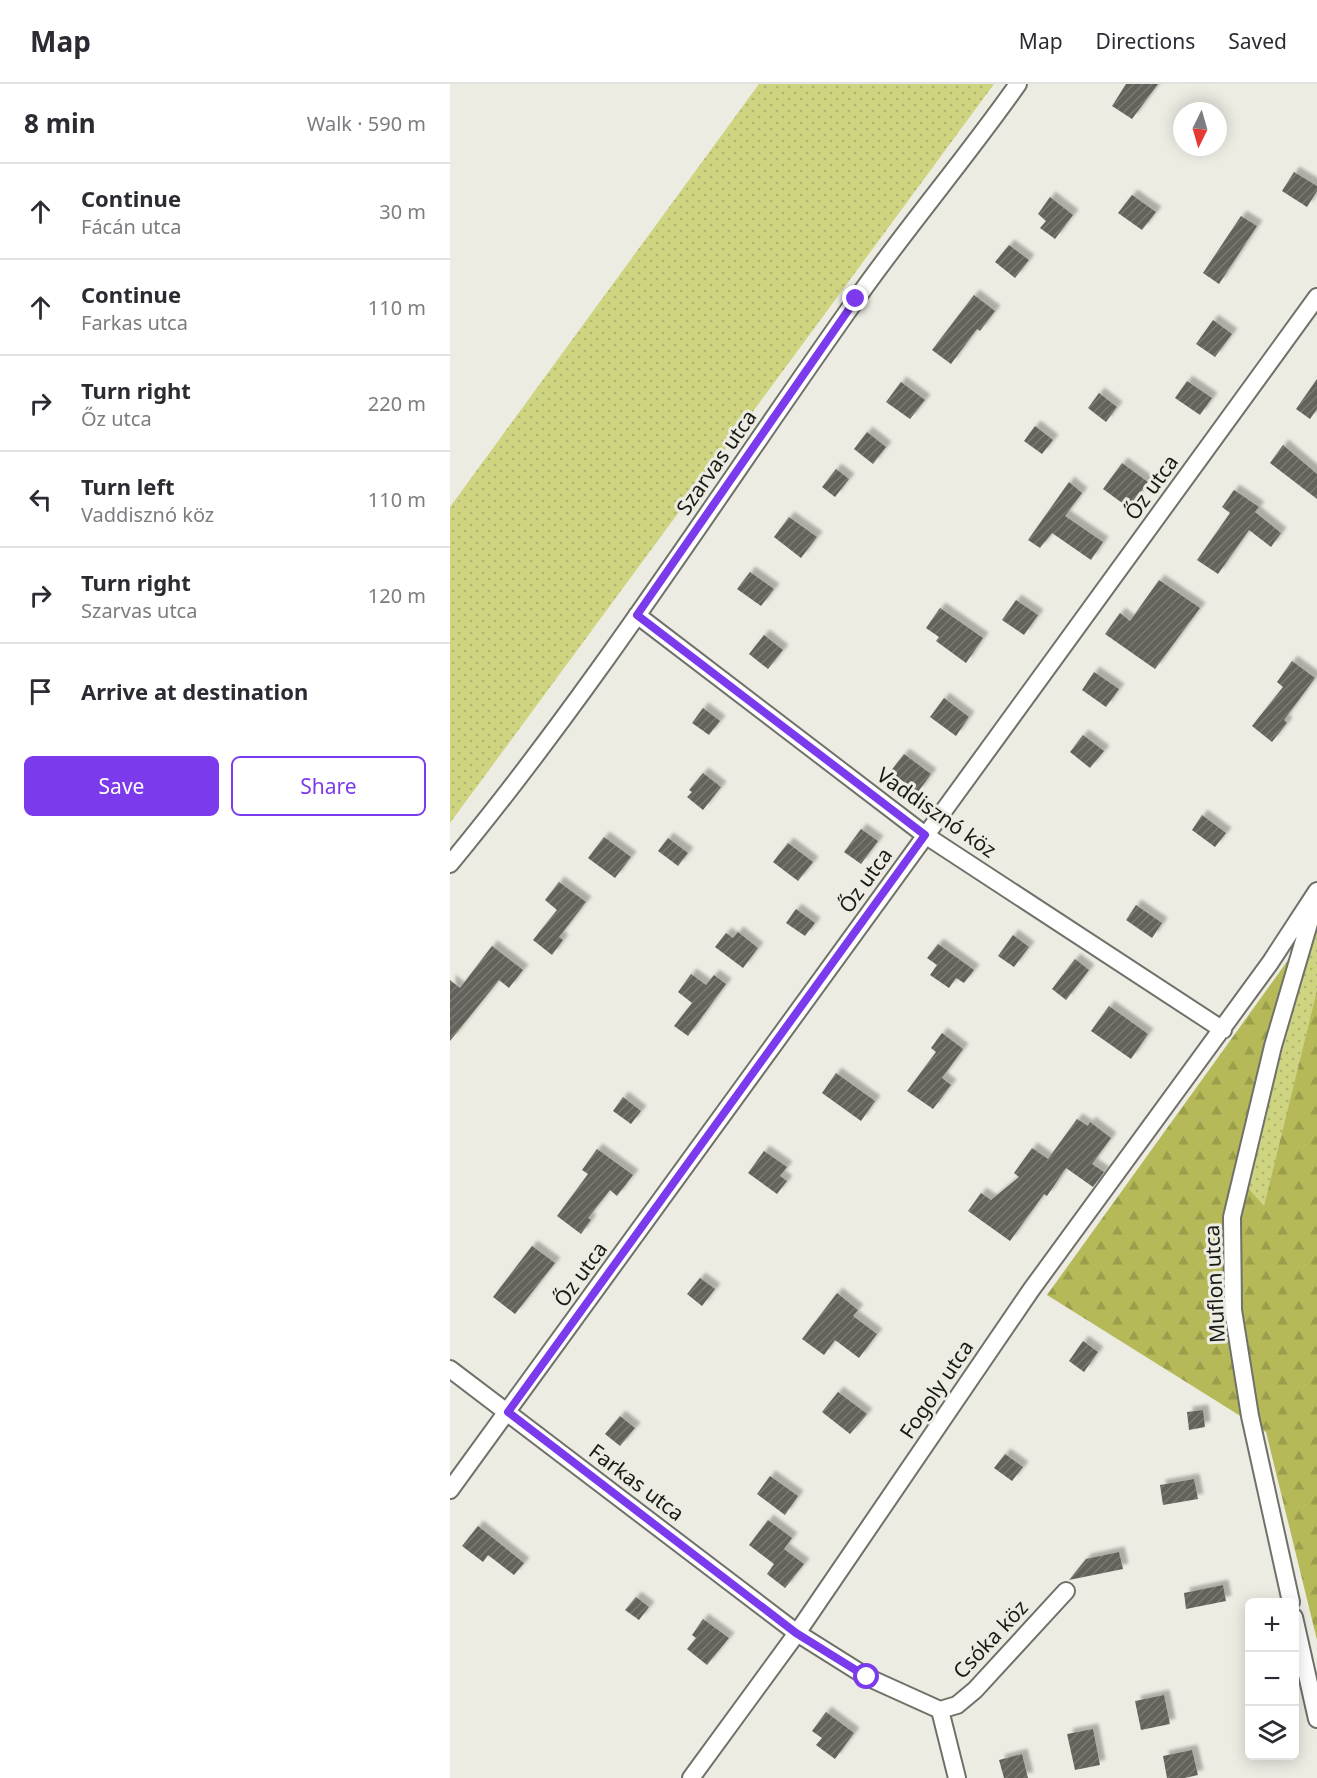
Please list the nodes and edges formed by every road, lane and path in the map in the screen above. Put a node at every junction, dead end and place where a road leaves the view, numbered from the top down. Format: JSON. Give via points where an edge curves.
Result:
{"nodes":[{"id":1,"x":1018,"y":84,"type":"edge"},
{"id":2,"x":1317,"y":297,"type":"edge"},
{"id":3,"x":637,"y":615,"type":"junction"},
{"id":4,"x":925,"y":835,"type":"junction"},
{"id":5,"x":450,"y":864,"type":"edge"},
{"id":6,"x":1317,"y":891,"type":"edge"},
{"id":7,"x":1317,"y":897,"type":"edge"},
{"id":8,"x":1223,"y":1030,"type":"junction"},
{"id":9,"x":450,"y":1369,"type":"edge"},
{"id":10,"x":508,"y":1412,"type":"junction"},
{"id":11,"x":450,"y":1490,"type":"edge"},
{"id":12,"x":1066,"y":1591,"type":"dead end"},
{"id":13,"x":1290,"y":1598,"type":"edge"},
{"id":14,"x":796,"y":1633,"type":"junction"},
{"id":15,"x":1299,"y":1639,"type":"edge"},
{"id":16,"x":940,"y":1710,"type":"junction"},
{"id":17,"x":1317,"y":1719,"type":"edge"},
{"id":18,"x":691,"y":1778,"type":"edge"},
{"id":19,"x":957,"y":1778,"type":"edge"}],
"edges":[{"from":1,"to":3,"type":"street","name":"Szarvas utca","via":[[856,299]]},
{"from":2,"to":4,"type":"street","name":"Őz utca"},
{"from":3,"to":4,"type":"street","name":"Vaddisznó köz"},
{"from":3,"to":5,"type":"street","name":"Szarvas utca","via":[[507,794]]},
{"from":4,"to":8,"type":"street","name":"Vaddisznó köz"},
{"from":4,"to":10,"type":"street","name":"Őz utca"},
{"from":6,"to":8,"type":"street"},
{"from":7,"to":13,"type":"street","name":"Muflon utca","via":[[1272,1046],[1232,1217],[1233,1311],[1250,1416]]},
{"from":8,"to":14,"type":"street","name":"Fogoly utca","via":[[1030,1290]]},
{"from":9,"to":10,"type":"street","name":"Farkas utca"},
{"from":10,"to":11,"type":"street","name":"Őz utca"},
{"from":10,"to":14,"type":"street","name":"Farkas utca"},
{"from":12,"to":16,"type":"street","name":"Csóka köz","via":[[975,1690],[957,1705]]},
{"from":14,"to":16,"type":"street","name":"Farkas utca","via":[[867,1677]]},
{"from":14,"to":18,"type":"street","name":"Fogoly utca"},
{"from":15,"to":17,"type":"street"},
{"from":16,"to":19,"type":"street"}]}
